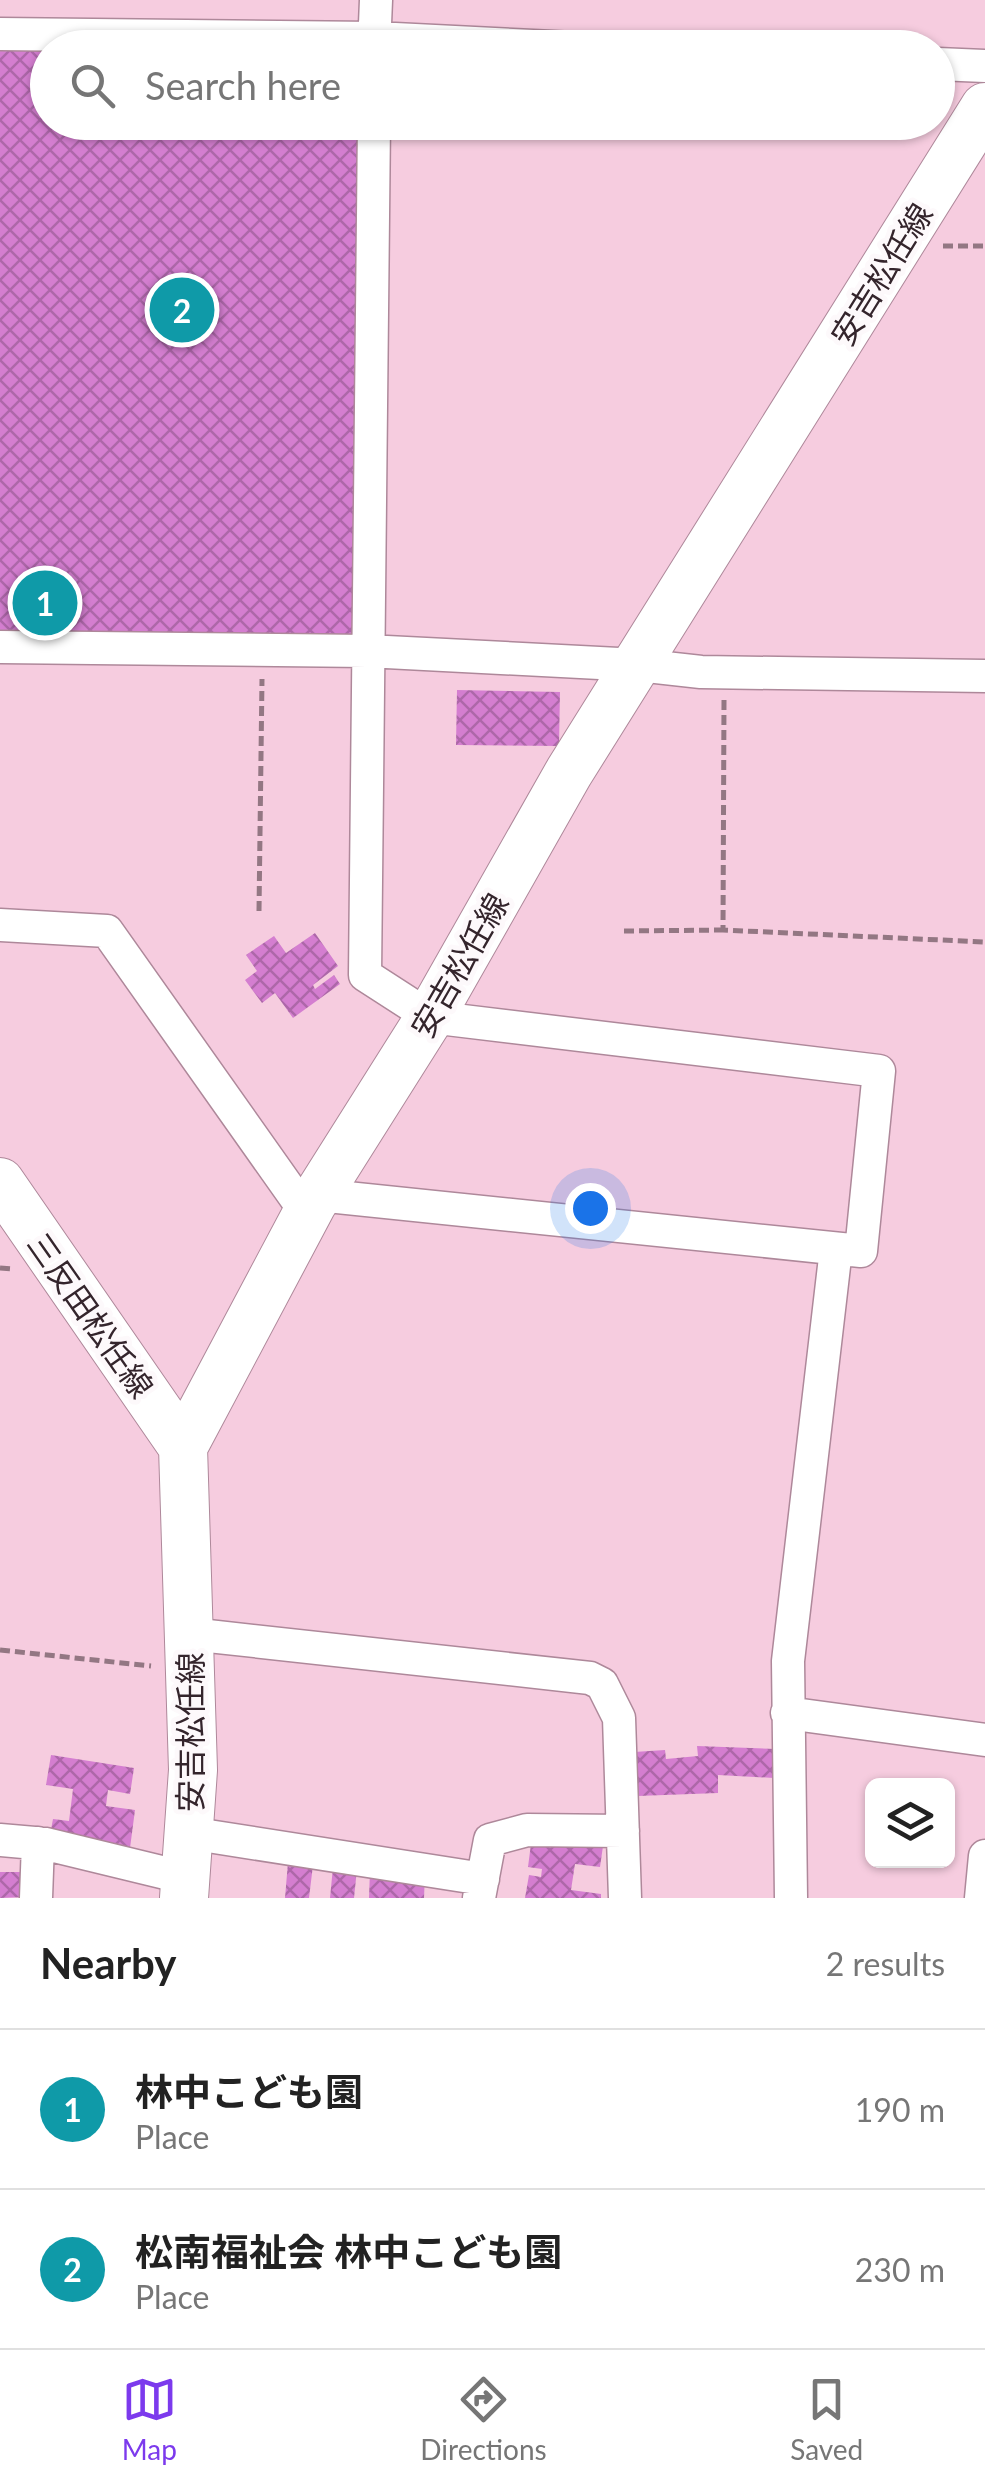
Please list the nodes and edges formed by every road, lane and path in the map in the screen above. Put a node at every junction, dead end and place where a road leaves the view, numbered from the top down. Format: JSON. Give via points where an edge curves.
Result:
{"nodes":[{"id":1,"x":376,"y":0,"type":"edge"},
{"id":2,"x":375,"y":30,"type":"edge"},
{"id":3,"x":0,"y":34,"type":"edge"},
{"id":4,"x":30,"y":35,"type":"edge"},
{"id":5,"x":955,"y":65,"type":"edge"},
{"id":6,"x":985,"y":66,"type":"edge"},
{"id":7,"x":985,"y":108,"type":"edge"},
{"id":8,"x":374,"y":140,"type":"edge"},
{"id":9,"x":0,"y":647,"type":"edge"},
{"id":10,"x":262,"y":650,"type":"junction"},
{"id":11,"x":367,"y":651,"type":"junction"},
{"id":12,"x":638,"y":665,"type":"junction"},
{"id":13,"x":724,"y":672,"type":"junction"},
{"id":14,"x":985,"y":676,"type":"edge"},
{"id":15,"x":259,"y":911,"type":"dead end"},
{"id":16,"x":0,"y":924,"type":"edge"},
{"id":17,"x":624,"y":930,"type":"dead end"},
{"id":18,"x":723,"y":930,"type":"junction"},
{"id":19,"x":985,"y":942,"type":"edge"},
{"id":20,"x":430,"y":1017,"type":"junction"},
{"id":21,"x":0,"y":1182,"type":"edge"},
{"id":22,"x":313,"y":1204,"type":"junction"},
{"id":23,"x":836,"y":1249,"type":"junction"},
{"id":24,"x":183,"y":1448,"type":"junction"},
{"id":25,"x":0,"y":1650,"type":"edge"},
{"id":26,"x":190,"y":1652,"type":"junction"},
{"id":27,"x":787,"y":1713,"type":"junction"},
{"id":28,"x":985,"y":1740,"type":"edge"},
{"id":29,"x":622,"y":1832,"type":"junction"},
{"id":30,"x":0,"y":1840,"type":"edge"},
{"id":31,"x":38,"y":1844,"type":"junction"},
{"id":32,"x":985,"y":1856,"type":"edge"},
{"id":33,"x":186,"y":1870,"type":"edge"},
{"id":34,"x":481,"y":1889,"type":"edge"},
{"id":35,"x":36,"y":1898,"type":"edge"},
{"id":36,"x":625,"y":1898,"type":"edge"},
{"id":37,"x":791,"y":1898,"type":"edge"},
{"id":38,"x":981,"y":1898,"type":"edge"}],
"edges":[{"from":1,"to":2,"type":"street"},
{"from":3,"to":4,"type":"street"},
{"from":5,"to":6,"type":"street"},
{"from":7,"to":12,"type":"main road","name":"安吉松任線"},
{"from":8,"to":11,"type":"street"},
{"from":9,"to":10,"type":"street"},
{"from":10,"to":11,"type":"street"},
{"from":10,"to":15,"type":"path"},
{"from":11,"to":12,"type":"street"},
{"from":11,"to":20,"type":"street","via":[[365,975]]},
{"from":12,"to":13,"type":"street"},
{"from":12,"to":20,"type":"main road","name":"安吉松任線"},
{"from":13,"to":14,"type":"street"},
{"from":13,"to":18,"type":"path"},
{"from":16,"to":22,"type":"street","via":[[107,931]]},
{"from":17,"to":18,"type":"path"},
{"from":18,"to":19,"type":"path"},
{"from":20,"to":22,"type":"main road","name":"安吉松任線"},
{"from":20,"to":23,"type":"street","via":[[879,1071],[860,1251]]},
{"from":21,"to":24,"type":"main road","name":"三反田松任線"},
{"from":22,"to":23,"type":"street"},
{"from":22,"to":24,"type":"main road","name":"安吉松任線"},
{"from":23,"to":27,"type":"street"},
{"from":24,"to":26,"type":"main road","name":"安吉松任線"},
{"from":25,"to":26,"type":"path"},
{"from":26,"to":29,"type":"street","via":[[590,1678],[602,1684],[618,1718]]},
{"from":26,"to":33,"type":"main road","name":"安吉松任線","via":[[194,1770]]},
{"from":27,"to":28,"type":"street"},
{"from":27,"to":37,"type":"street"},
{"from":29,"to":34,"type":"street","via":[[527,1830],[490,1840]]},
{"from":29,"to":36,"type":"street"},
{"from":30,"to":31,"type":"street"},
{"from":31,"to":33,"type":"street"},
{"from":31,"to":35,"type":"street"},
{"from":32,"to":38,"type":"street"},
{"from":33,"to":34,"type":"street"}]}
